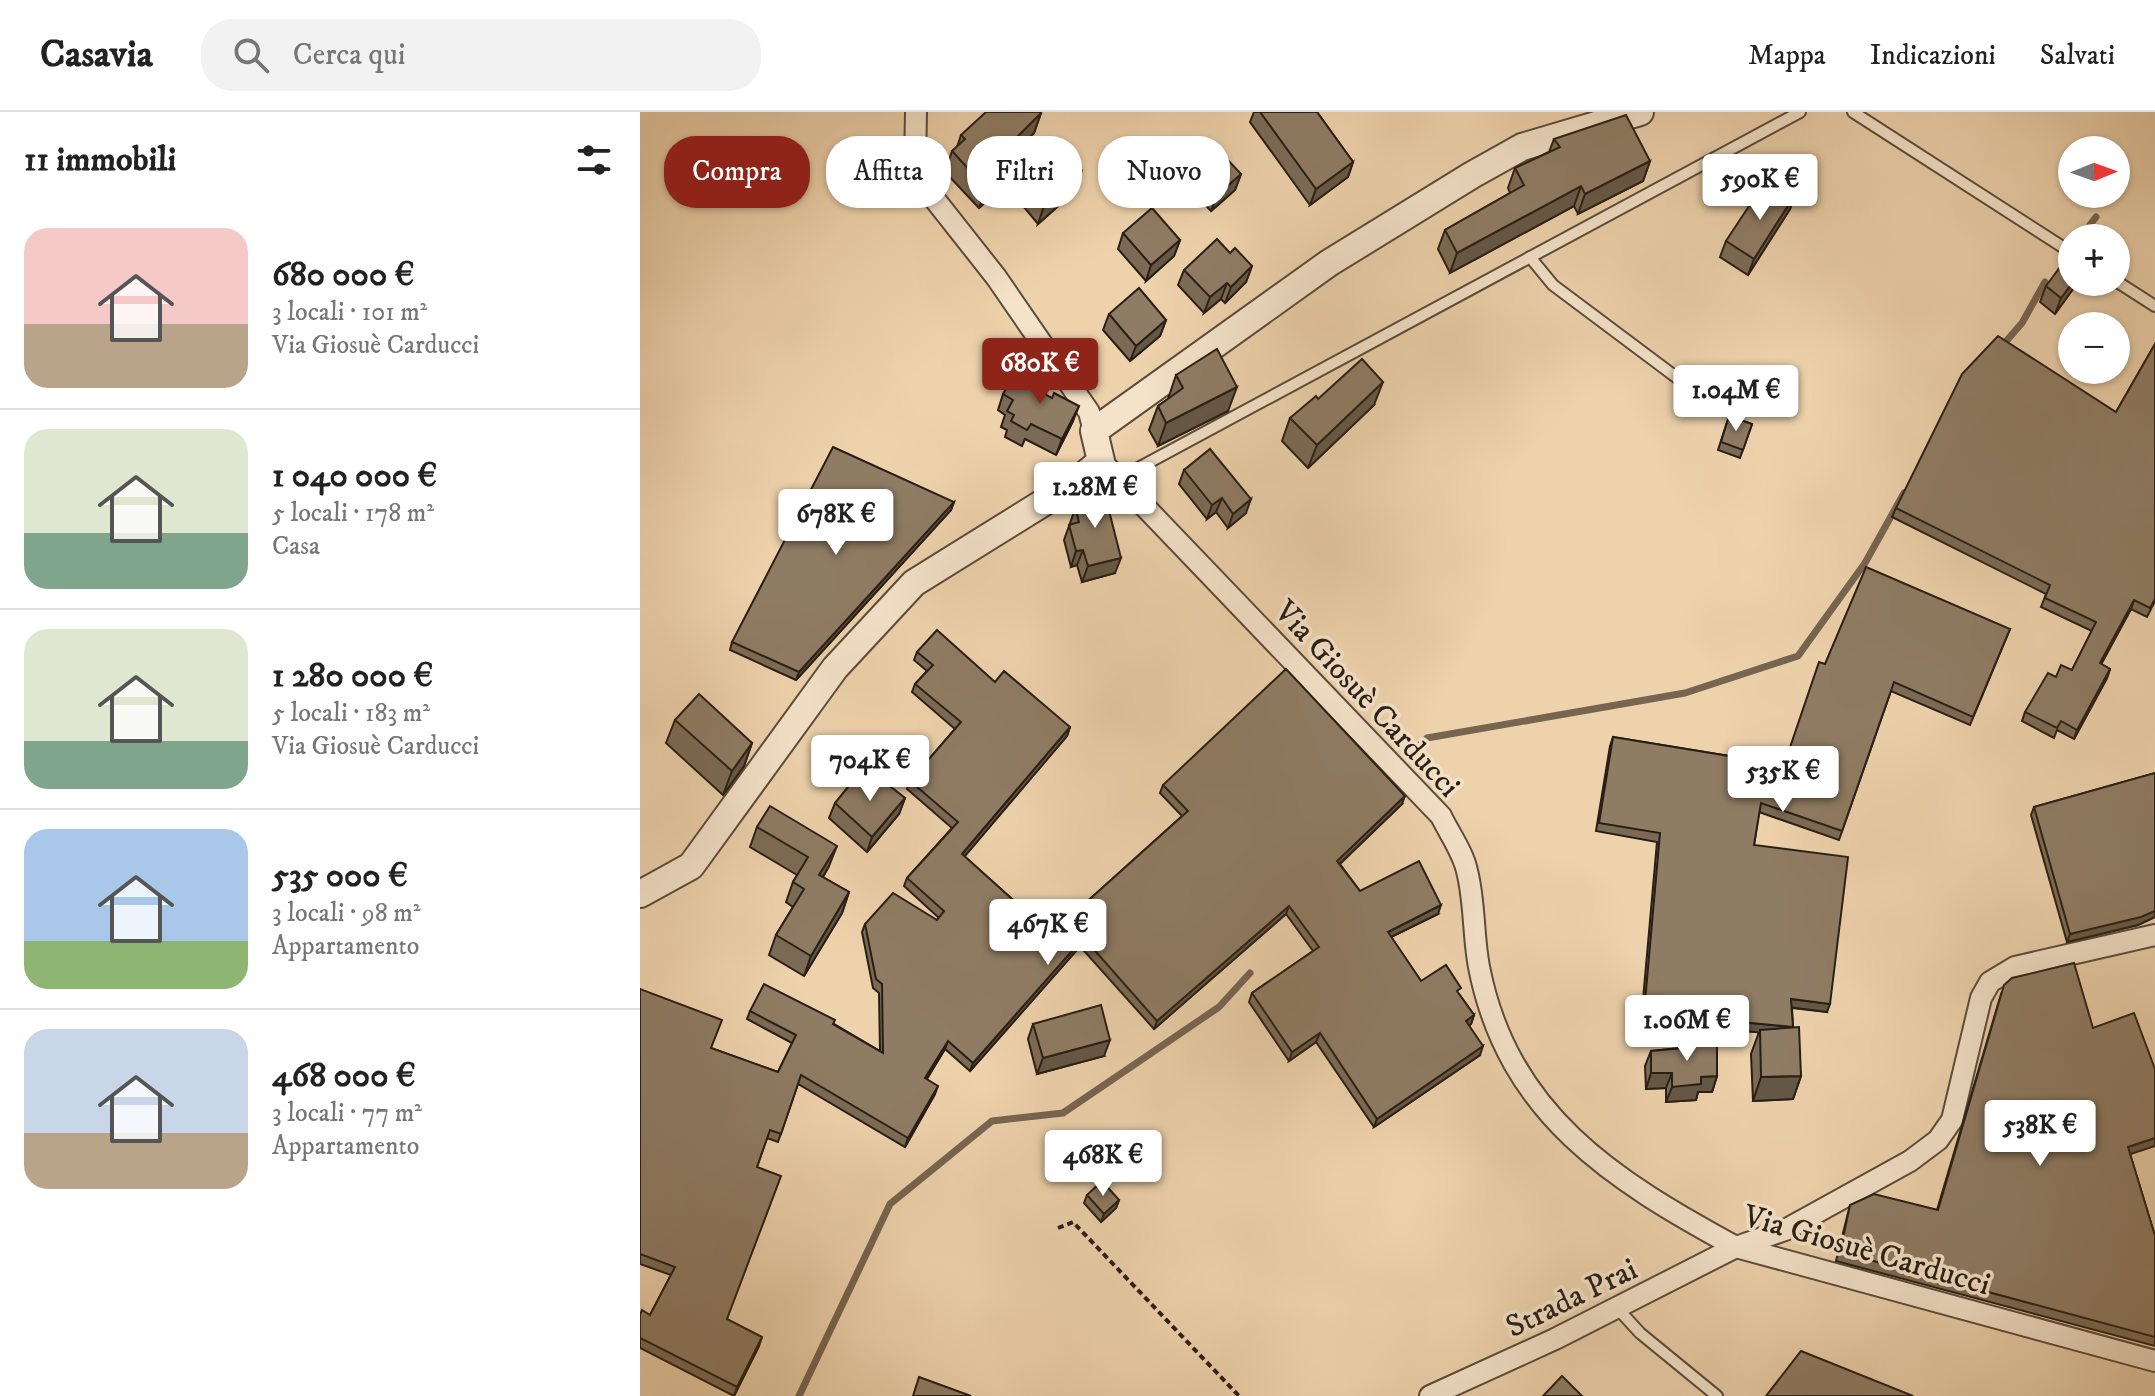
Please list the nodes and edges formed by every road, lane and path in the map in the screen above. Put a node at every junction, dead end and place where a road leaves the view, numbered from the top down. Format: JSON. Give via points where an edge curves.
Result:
{"nodes":[{"id":1,"x":916,"y":112,"type":"edge"},
{"id":2,"x":1640,"y":112,"type":"edge"},
{"id":3,"x":1800,"y":112,"type":"edge"},
{"id":4,"x":1853,"y":112,"type":"edge"},
{"id":5,"x":2058,"y":244,"type":"edge"},
{"id":6,"x":1530,"y":257,"type":"junction"},
{"id":7,"x":2130,"y":290,"type":"edge"},
{"id":8,"x":2155,"y":306,"type":"edge"},
{"id":9,"x":1716,"y":407,"type":"dead end"},
{"id":10,"x":1094,"y":431,"type":"junction"},
{"id":11,"x":1110,"y":470,"type":"junction"},
{"id":12,"x":640,"y":894,"type":"edge"},
{"id":13,"x":2155,"y":935,"type":"edge"},
{"id":14,"x":1058,"y":1228,"type":"dead end"},
{"id":15,"x":1736,"y":1247,"type":"junction"},
{"id":16,"x":1618,"y":1309,"type":"junction"},
{"id":17,"x":2155,"y":1361,"type":"edge"},
{"id":18,"x":1239,"y":1396,"type":"edge"},
{"id":19,"x":1430,"y":1396,"type":"edge"},
{"id":20,"x":1717,"y":1396,"type":"edge"}],
"edges":[{"from":1,"to":10,"type":"street","via":[[915,164],[925,187],[996,277],[1089,412]]},
{"from":2,"to":10,"type":"street","via":[[1522,147],[1472,175],[1329,263]]},
{"from":3,"to":6,"type":"lane"},
{"from":4,"to":5,"type":"lane"},
{"from":6,"to":9,"type":"lane","via":[[1553,285]]},
{"from":6,"to":11,"type":"lane"},
{"from":7,"to":8,"type":"lane"},
{"from":10,"to":11,"type":"street"},
{"from":11,"to":12,"type":"street","via":[[1075,483],[914,583],[835,668],[691,866]]},
{"from":11,"to":15,"type":"street","name":"Via Giosuè Carducci","via":[[1441,816],[1467,869],[1479,968],[1503,1047],[1550,1118],[1595,1160]]},
{"from":13,"to":15,"type":"street","name":"Strada Prai","via":[[2015,967],[1990,982],[1981,998],[1952,1120],[1938,1140],[1785,1230]]},
{"from":14,"to":18,"type":"path","via":[[1073,1222]]},
{"from":15,"to":16,"type":"street","name":"Strada Prai"},
{"from":15,"to":17,"type":"street","name":"Via Giosuè Carducci"},
{"from":16,"to":19,"type":"street","name":"Strada Prai"},
{"from":16,"to":20,"type":"lane"}]}
